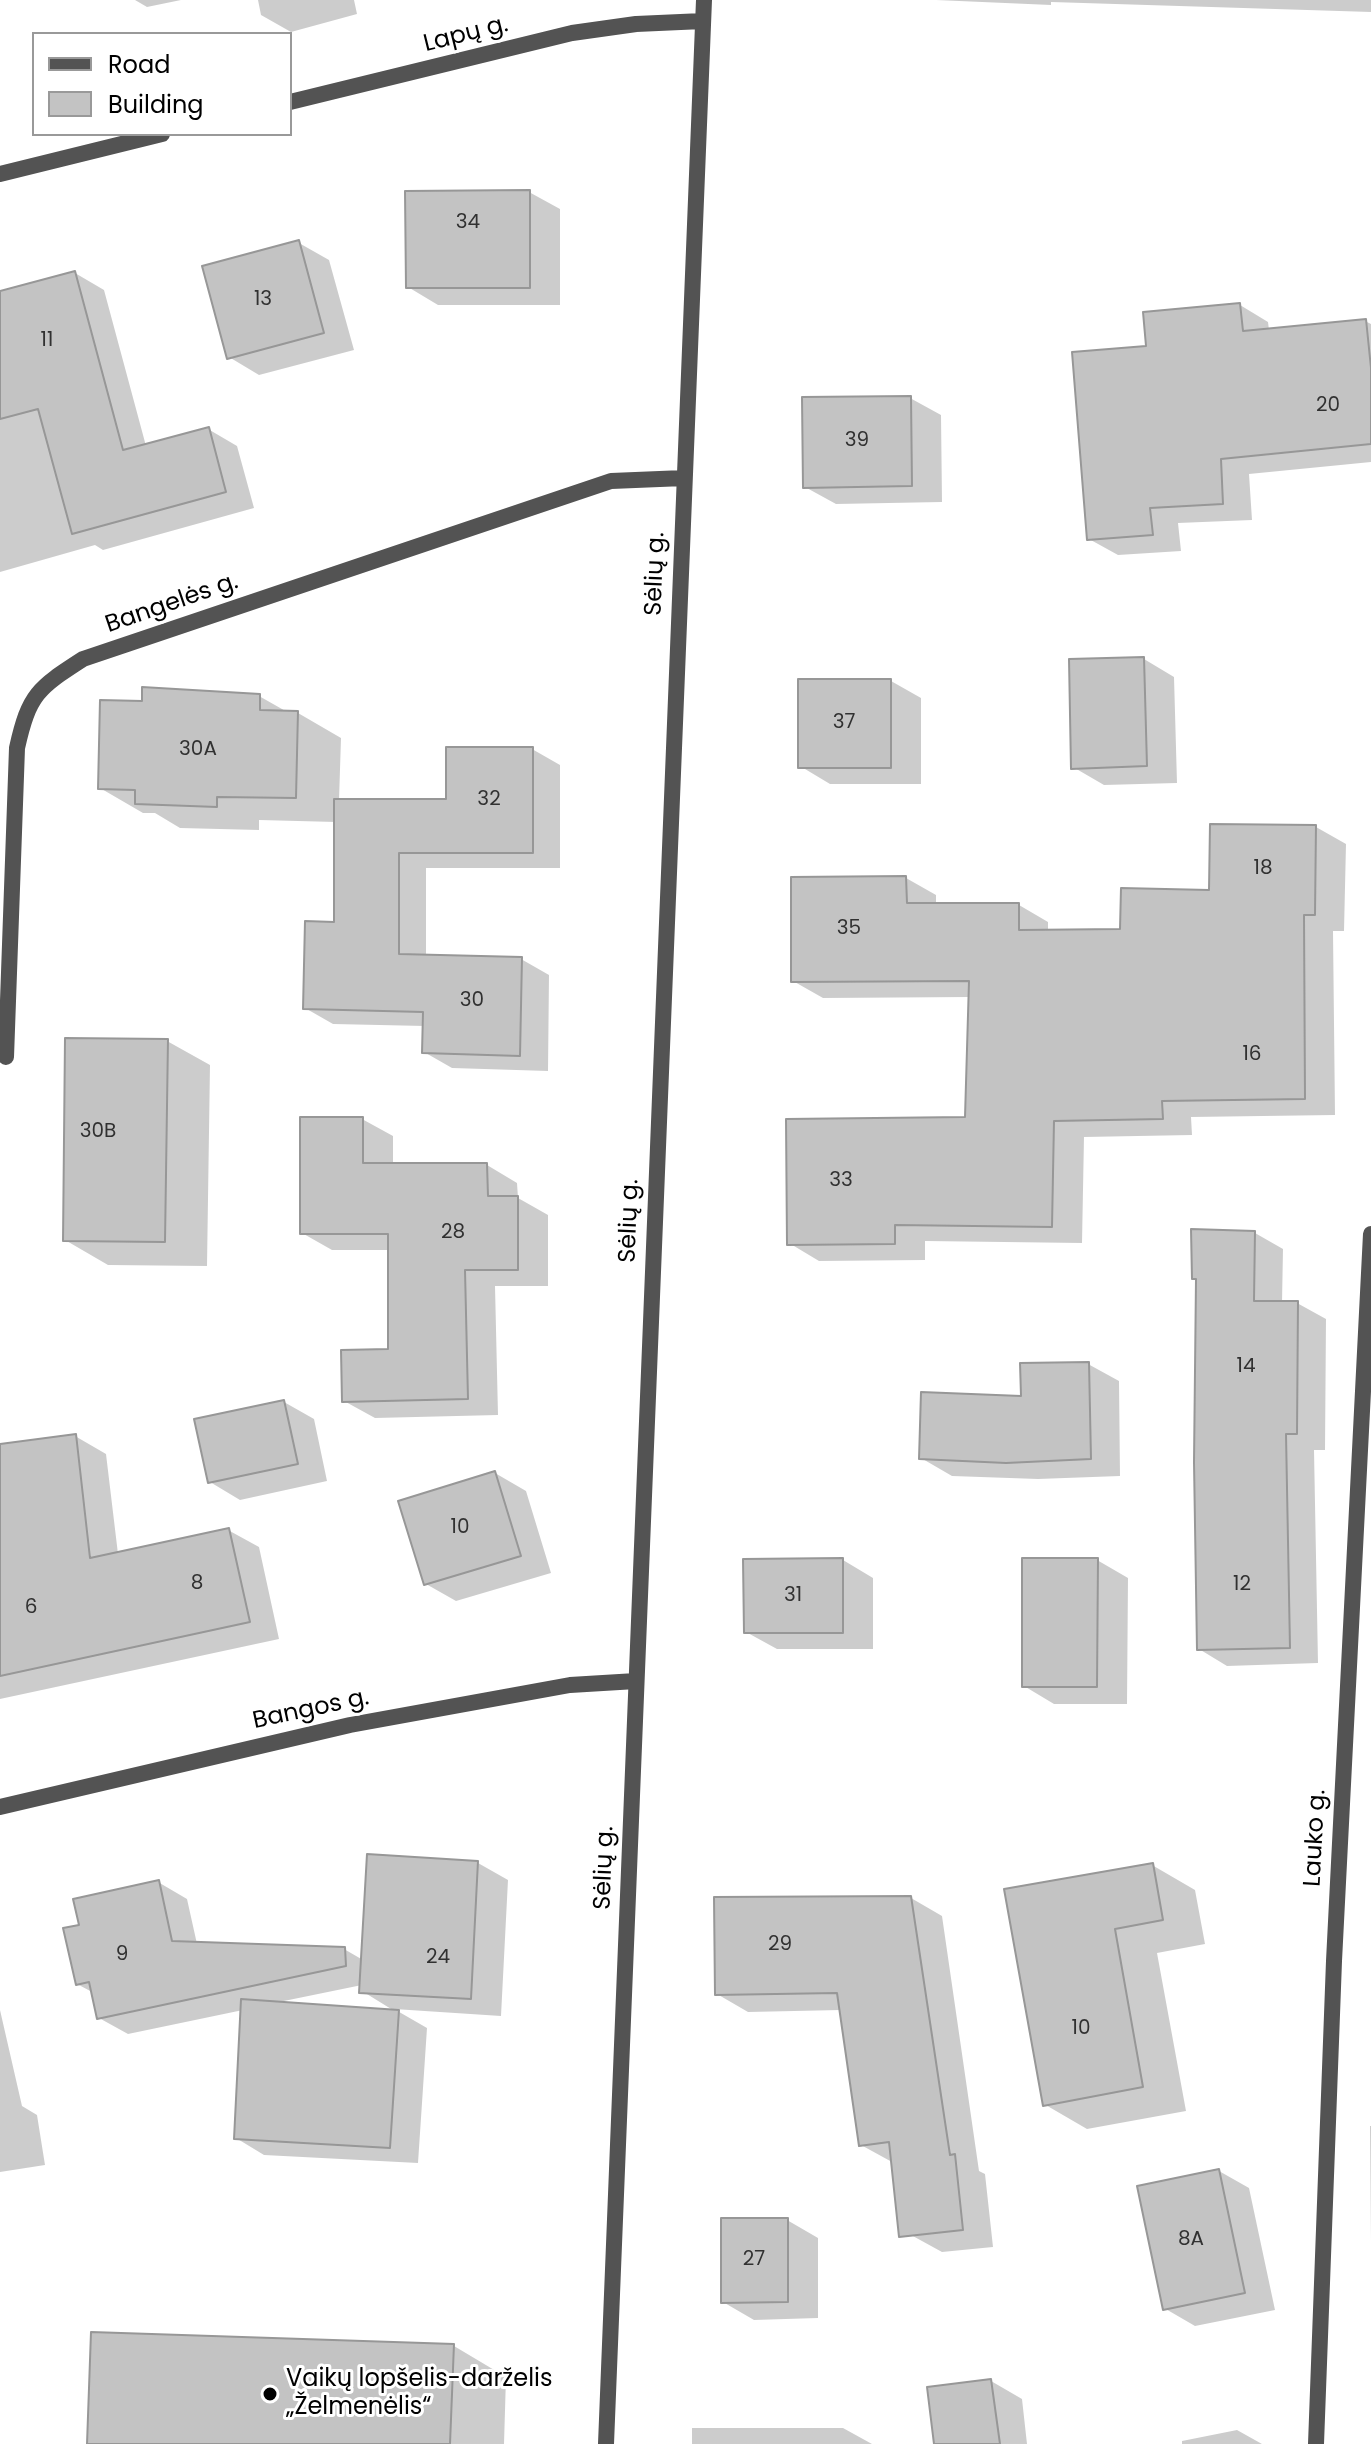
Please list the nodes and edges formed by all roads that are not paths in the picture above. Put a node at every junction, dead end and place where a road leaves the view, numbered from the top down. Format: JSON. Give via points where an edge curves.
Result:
{"nodes":[{"id":1,"x":704,"y":0,"type":"edge"},
{"id":2,"x":703,"y":21,"type":"junction"},
{"id":3,"x":292,"y":102,"type":"edge"},
{"id":4,"x":154,"y":136,"type":"edge"},
{"id":5,"x":0,"y":174,"type":"edge"},
{"id":6,"x":684,"y":478,"type":"junction"},
{"id":7,"x":6,"y":1057,"type":"dead end"},
{"id":8,"x":1371,"y":1234,"type":"edge"},
{"id":9,"x":636,"y":1681,"type":"junction"},
{"id":10,"x":0,"y":1807,"type":"edge"},
{"id":11,"x":606,"y":2444,"type":"edge"},
{"id":12,"x":1316,"y":2444,"type":"edge"}],
"edges":[{"from":1,"to":2,"type":"street","name":"Sėlių g."},
{"from":2,"to":3,"type":"street","name":"Lapų g.","via":[[572,33]]},
{"from":2,"to":6,"type":"street","name":"Sėlių g."},
{"from":4,"to":5,"type":"street"},
{"from":6,"to":7,"type":"street","name":"Bangelės g.","via":[[611,481],[83,659],[43,685],[24,715],[17,748]]},
{"from":6,"to":9,"type":"street","name":"Sėlių g."},
{"from":8,"to":12,"type":"street","name":"Lauko g."},
{"from":9,"to":10,"type":"street","name":"Bangos g.","via":[[570,1685],[350,1725]]},
{"from":9,"to":11,"type":"street","name":"Sėlių g."}]}
